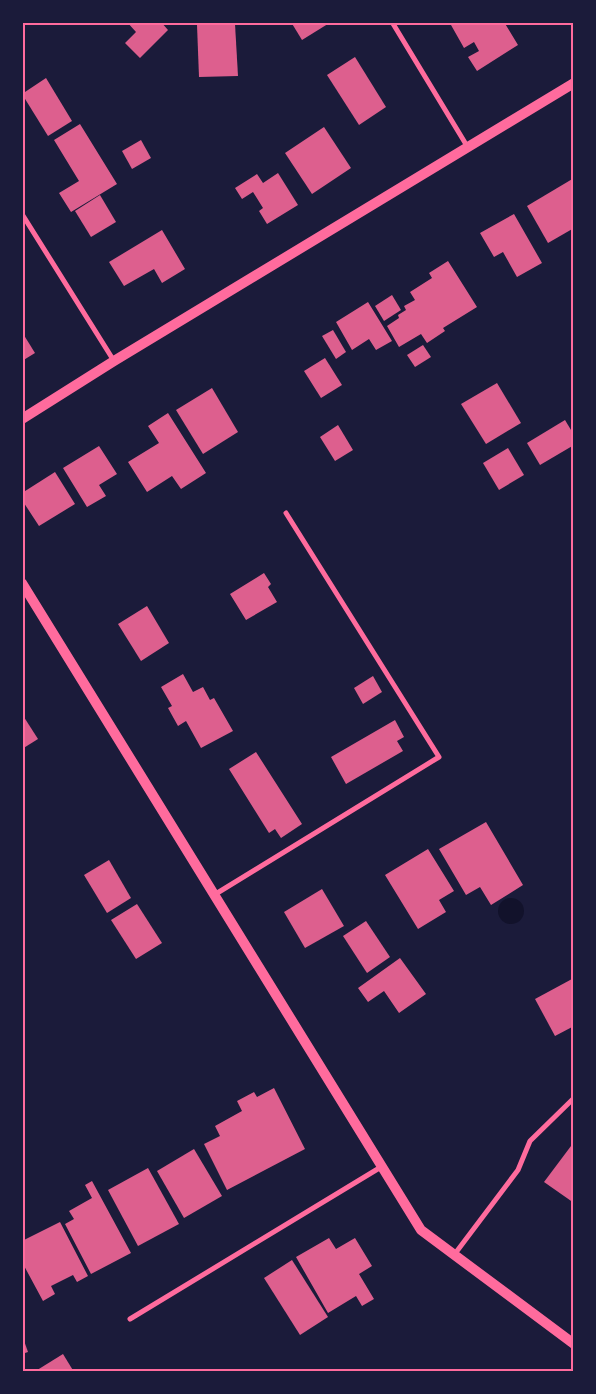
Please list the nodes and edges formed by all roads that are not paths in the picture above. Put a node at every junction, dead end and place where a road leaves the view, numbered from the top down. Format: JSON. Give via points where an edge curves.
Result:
{"nodes":[{"id":1,"x":392,"y":22,"type":"edge"},
{"id":2,"x":574,"y":83,"type":"edge"},
{"id":3,"x":467,"y":146,"type":"junction"},
{"id":4,"x":22,"y":214,"type":"edge"},
{"id":5,"x":114,"y":361,"type":"junction"},
{"id":6,"x":22,"y":419,"type":"edge"},
{"id":7,"x":286,"y":513,"type":"dead end"},
{"id":8,"x":22,"y":583,"type":"edge"},
{"id":9,"x":214,"y":894,"type":"junction"},
{"id":10,"x":574,"y":1098,"type":"edge"},
{"id":11,"x":382,"y":1167,"type":"junction"},
{"id":12,"x":454,"y":1254,"type":"junction"},
{"id":13,"x":130,"y":1319,"type":"dead end"},
{"id":14,"x":574,"y":1344,"type":"edge"}],
"edges":[{"from":1,"to":3,"type":"street"},
{"from":2,"to":3,"type":"main road"},
{"from":3,"to":5,"type":"main road"},
{"from":4,"to":5,"type":"street"},
{"from":5,"to":6,"type":"main road"},
{"from":7,"to":9,"type":"street","via":[[439,757]]},
{"from":8,"to":9,"type":"main road"},
{"from":9,"to":11,"type":"main road"},
{"from":10,"to":12,"type":"street","via":[[530,1142],[518,1170]]},
{"from":11,"to":12,"type":"main road","via":[[422,1230]]},
{"from":11,"to":13,"type":"street"},
{"from":12,"to":14,"type":"main road"}]}
